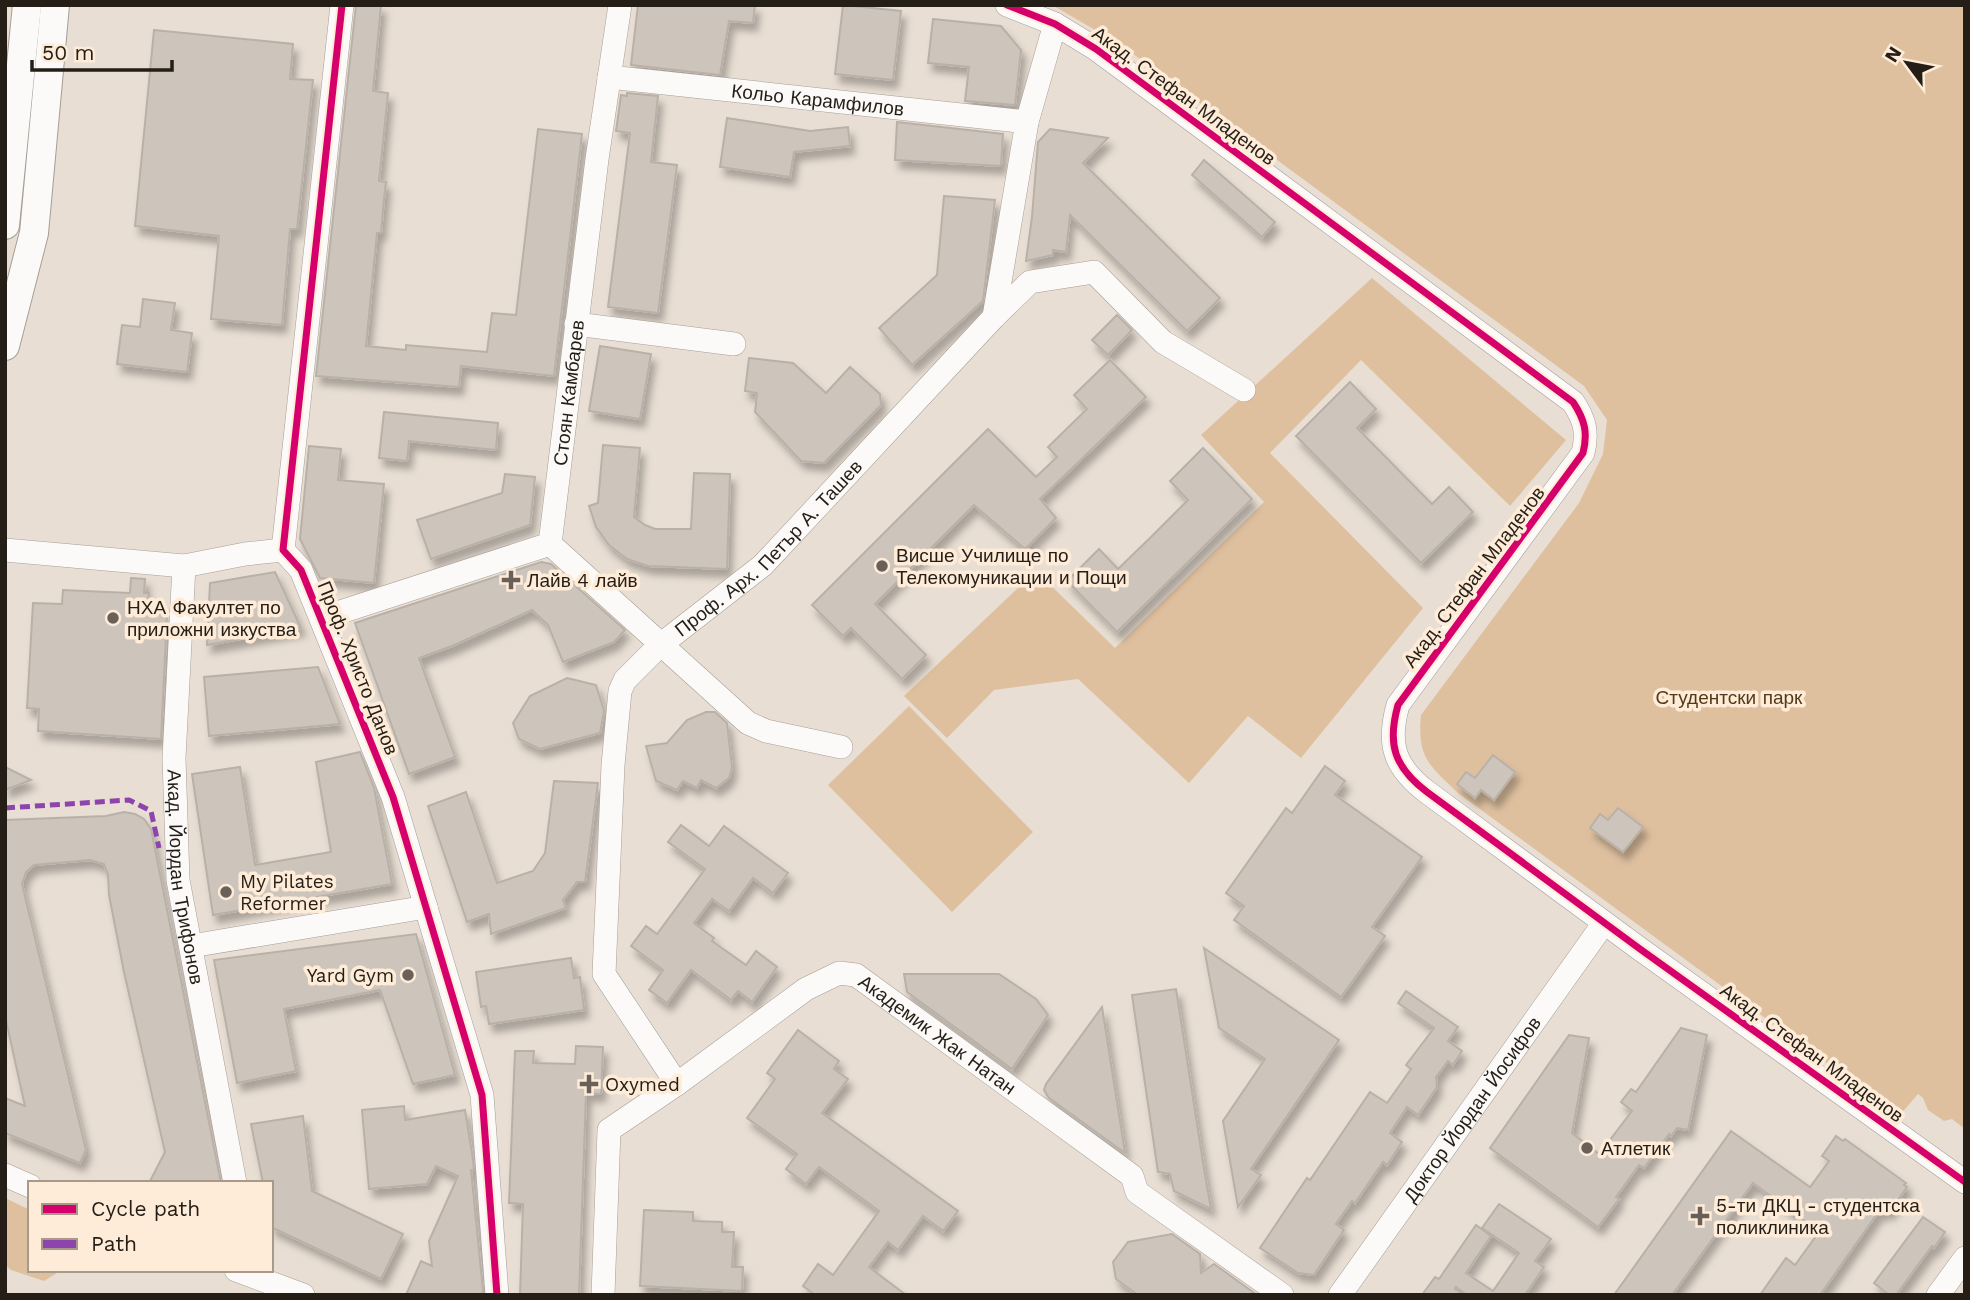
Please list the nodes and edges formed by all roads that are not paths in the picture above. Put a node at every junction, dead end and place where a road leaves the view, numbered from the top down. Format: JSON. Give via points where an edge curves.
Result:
{"nodes":[{"id":1,"x":27,"y":5,"type":"edge"},
{"id":2,"x":55,"y":5,"type":"edge"},
{"id":3,"x":342,"y":5,"type":"edge"},
{"id":4,"x":620,"y":5,"type":"edge"},
{"id":5,"x":1007,"y":5,"type":"edge"},
{"id":6,"x":1055,"y":24,"type":"junction"},
{"id":7,"x":609,"y":78,"type":"junction"},
{"id":8,"x":1027,"y":122,"type":"junction"},
{"id":9,"x":5,"y":225,"type":"edge"},
{"id":10,"x":994,"y":317,"type":"junction"},
{"id":11,"x":576,"y":324,"type":"junction"},
{"id":12,"x":734,"y":344,"type":"dead end"},
{"id":13,"x":5,"y":346,"type":"edge"},
{"id":14,"x":1244,"y":390,"type":"dead end"},
{"id":15,"x":550,"y":544,"type":"junction"},
{"id":16,"x":5,"y":550,"type":"edge"},
{"id":17,"x":283,"y":550,"type":"junction"},
{"id":18,"x":184,"y":566,"type":"junction"},
{"id":19,"x":322,"y":618,"type":"junction"},
{"id":20,"x":659,"y":646,"type":"junction"},
{"id":21,"x":841,"y":747,"type":"dead end"},
{"id":22,"x":426,"y":907,"type":"junction"},
{"id":23,"x":1604,"y":923,"type":"junction"},
{"id":24,"x":191,"y":946,"type":"junction"},
{"id":25,"x":677,"y":1084,"type":"junction"},
{"id":26,"x":5,"y":1175,"type":"edge"},
{"id":27,"x":235,"y":1181,"type":"edge"},
{"id":28,"x":1965,"y":1182,"type":"edge"},
{"id":29,"x":28,"y":1185,"type":"edge"},
{"id":30,"x":1965,"y":1258,"type":"edge"},
{"id":31,"x":235,"y":1272,"type":"edge"},
{"id":32,"x":239,"y":1272,"type":"edge"},
{"id":33,"x":253,"y":1295,"type":"edge"},
{"id":34,"x":303,"y":1295,"type":"edge"},
{"id":35,"x":497,"y":1295,"type":"edge"},
{"id":36,"x":603,"y":1295,"type":"edge"},
{"id":37,"x":1282,"y":1295,"type":"edge"},
{"id":38,"x":1340,"y":1295,"type":"edge"},
{"id":39,"x":1938,"y":1295,"type":"edge"}],
"edges":[{"from":1,"to":9,"type":"main road"},
{"from":2,"to":13,"type":"main road","via":[[34,233]]},
{"from":3,"to":17,"type":"street"},
{"from":4,"to":7,"type":"street","name":"Стоян Камбарев"},
{"from":5,"to":6,"type":"street","name":"Акад. Стефан Младенов"},
{"from":6,"to":8,"type":"street"},
{"from":6,"to":23,"type":"street","name":"Акад. Стефан Младенов","via":[[1096,49],[1560,392],[1582,415],[1587,438],[1576,466],[1398,705],[1393,744],[1399,764],[1411,780]]},
{"from":7,"to":8,"type":"street","name":"Кольо Карамфилов"},
{"from":7,"to":11,"type":"street","name":"Стоян Камбарев"},
{"from":8,"to":10,"type":"street"},
{"from":10,"to":14,"type":"street","name":"Проф. Арх. Петър А. Ташев","via":[[1030,282],[1094,272],[1163,342]]},
{"from":10,"to":20,"type":"street","name":"Проф. Арх. Петър А. Ташев","via":[[763,565]]},
{"from":11,"to":12,"type":"street"},
{"from":11,"to":15,"type":"street","name":"Стоян Камбарев"},
{"from":15,"to":19,"type":"street"},
{"from":15,"to":20,"type":"street"},
{"from":16,"to":18,"type":"street"},
{"from":17,"to":18,"type":"street"},
{"from":17,"to":19,"type":"street","name":"Проф. Христо Данов","via":[[301,570]]},
{"from":18,"to":24,"type":"street","name":"Акад. Йордан Трифонов","via":[[174,758],[178,880]]},
{"from":19,"to":22,"type":"street","name":"Проф. Христо Данов","via":[[393,797]]},
{"from":20,"to":21,"type":"street","via":[[748,723]]},
{"from":20,"to":25,"type":"street","name":"Проф. Арх. Петър А. Ташев","via":[[620,691],[604,975]]},
{"from":22,"to":24,"type":"street"},
{"from":22,"to":35,"type":"street","name":"Проф. Христо Данов","via":[[482,1095]]},
{"from":23,"to":28,"type":"street","name":"Акад. Стефан Младенов"},
{"from":23,"to":38,"type":"street","name":"Доктор Йордан Йосифов"},
{"from":24,"to":27,"type":"street","name":"Акад. Йордан Трифонов"},
{"from":25,"to":36,"type":"street","name":"Академик Жак Натан","via":[[609,1130]]},
{"from":25,"to":37,"type":"street","name":"Академик Жак Натан","via":[[806,989],[839,973],[856,975],[1132,1176],[1137,1192]]},
{"from":26,"to":29,"type":"street"},
{"from":30,"to":39,"type":"street"},
{"from":31,"to":33,"type":"street"},
{"from":32,"to":34,"type":"street"}]}
